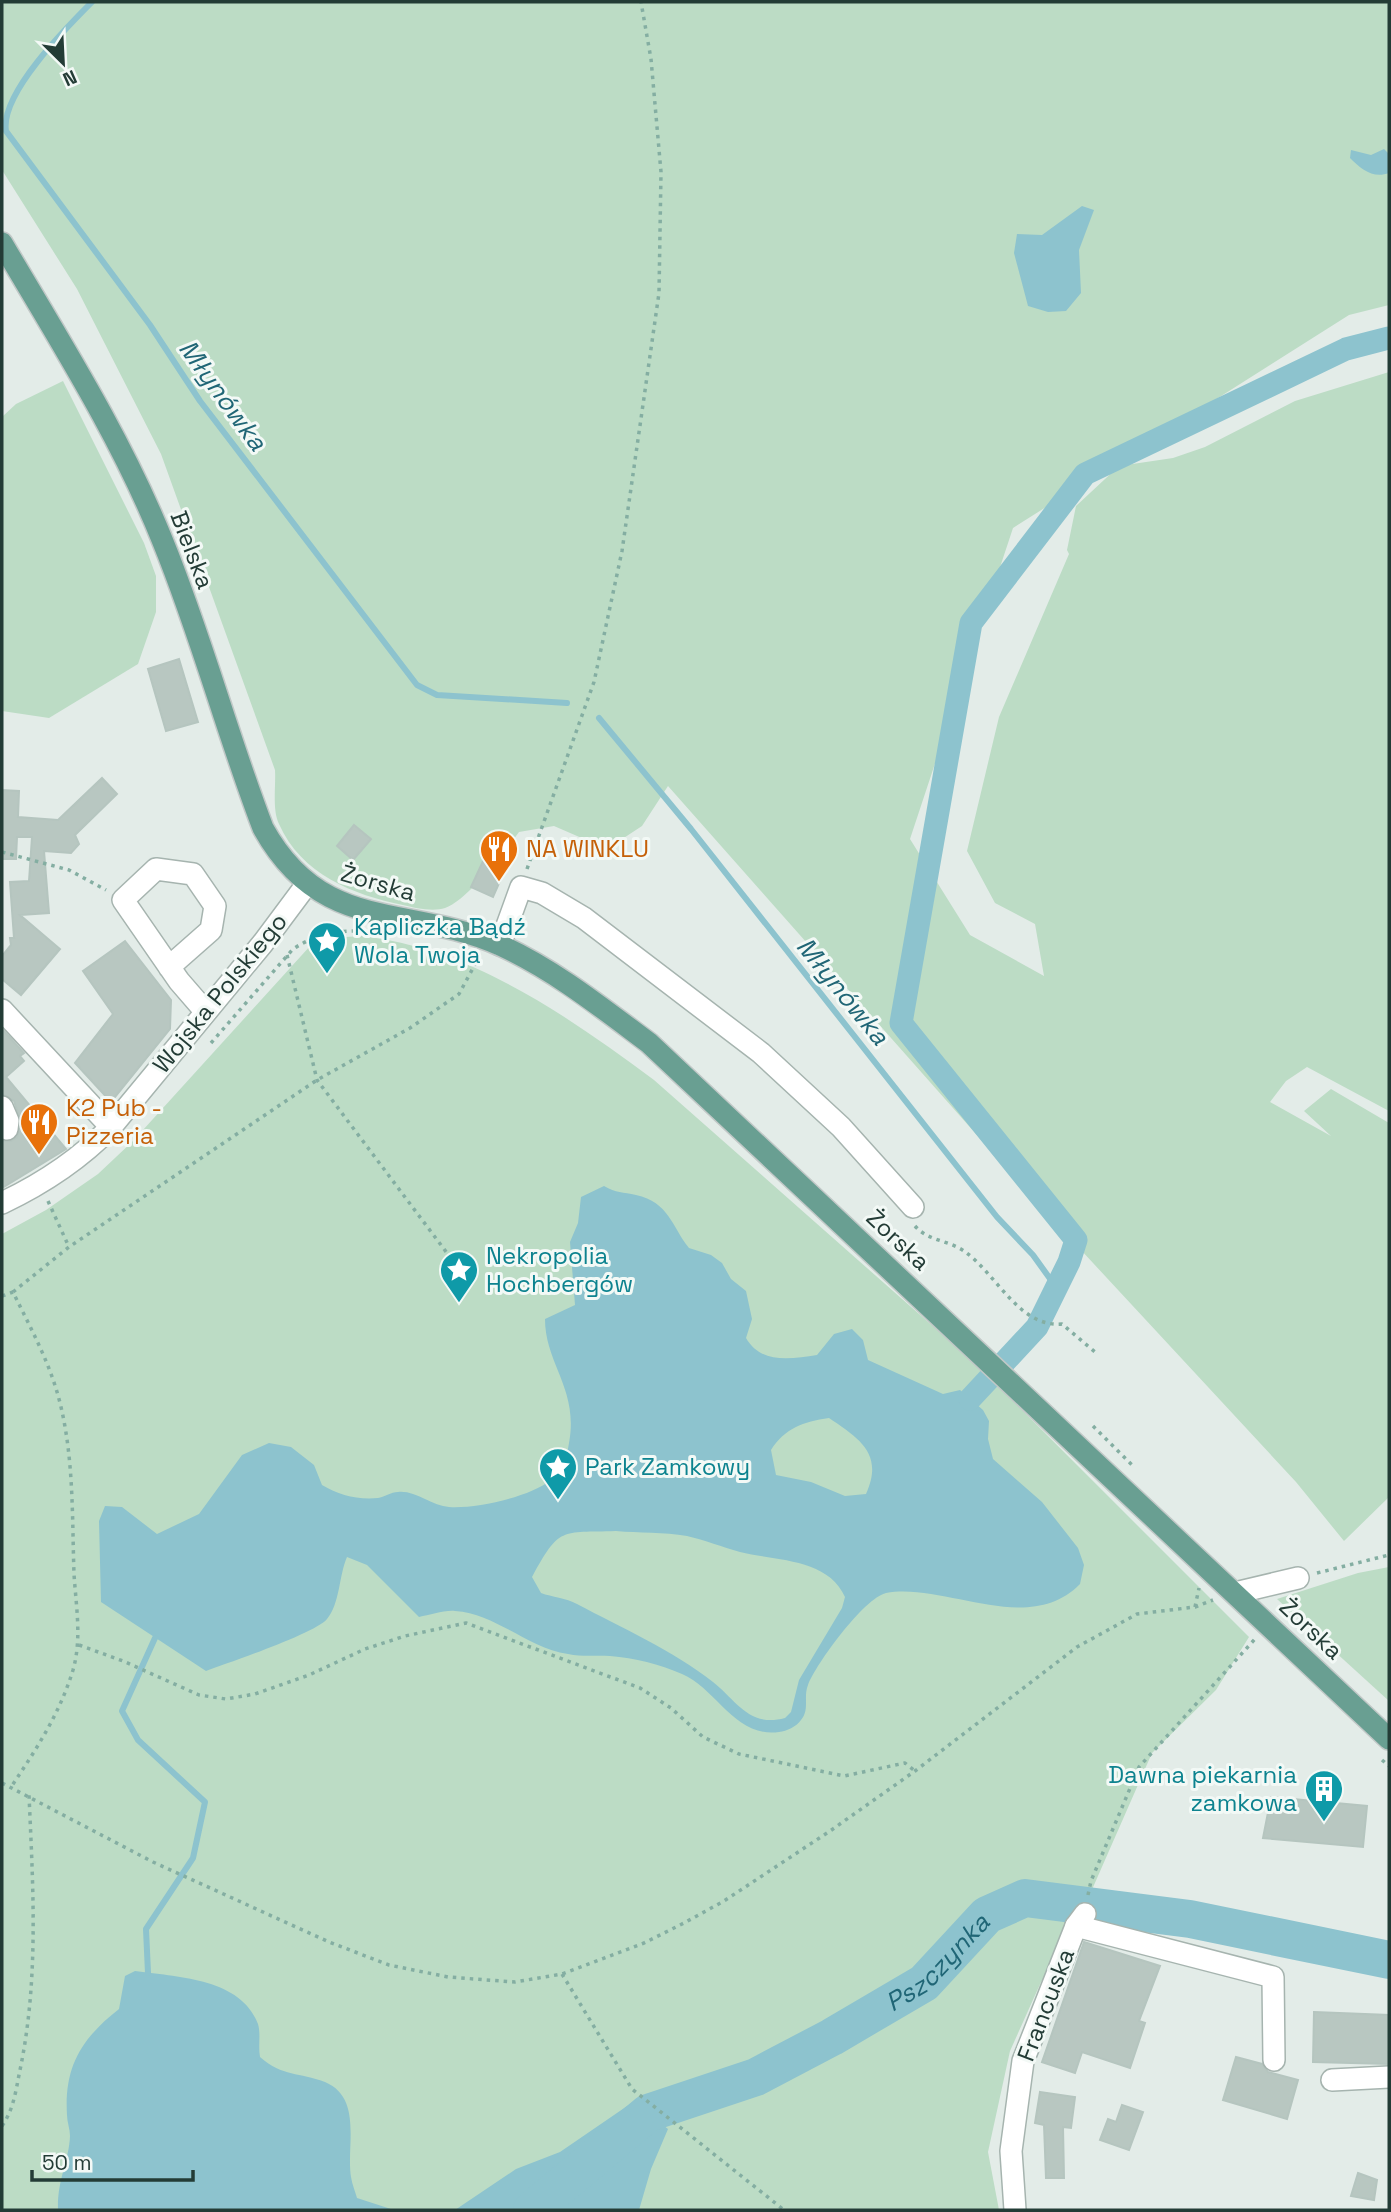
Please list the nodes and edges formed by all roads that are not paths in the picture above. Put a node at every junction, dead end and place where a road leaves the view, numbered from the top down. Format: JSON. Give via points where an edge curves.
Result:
{"nodes":[{"id":1,"x":2,"y":243,"type":"edge"},
{"id":2,"x":307,"y":884,"type":"junction"},
{"id":3,"x":500,"y":945,"type":"junction"},
{"id":4,"x":169,"y":967,"type":"junction"},
{"id":5,"x":2,"y":1010,"type":"edge"},
{"id":6,"x":205,"y":1012,"type":"junction"},
{"id":7,"x":2,"y":1107,"type":"edge"},
{"id":8,"x":111,"y":1127,"type":"junction"},
{"id":9,"x":7,"y":1129,"type":"dead end"},
{"id":10,"x":2,"y":1203,"type":"edge"},
{"id":11,"x":913,"y":1216,"type":"road end"},
{"id":12,"x":1298,"y":1578,"type":"road end"},
{"id":13,"x":1235,"y":1593,"type":"junction"},
{"id":14,"x":1389,"y":1739,"type":"edge"},
{"id":15,"x":1274,"y":2060,"type":"dead end"},
{"id":16,"x":1389,"y":2077,"type":"edge"},
{"id":17,"x":1332,"y":2080,"type":"dead end"},
{"id":18,"x":1015,"y":2210,"type":"edge"}],
"edges":[{"from":1,"to":2,"type":"main road","name":"Bielska","via":[[136,481],[163,543],[263,828],[278,855]]},
{"from":2,"to":3,"type":"main road","name":"Żorska","via":[[361,911],[465,932]]},
{"from":2,"to":6,"type":"street","name":"Wojska Polskiego"},
{"from":3,"to":11,"type":"street","via":[[521,887],[542,893],[584,918],[761,1053],[841,1127]]},
{"from":3,"to":13,"type":"main road","name":"Żorska","via":[[535,962],[649,1043]]},
{"from":4,"to":4,"type":"street","via":[[211,930],[215,905],[193,874],[156,869],[123,900]]},
{"from":4,"to":6,"type":"street"},
{"from":5,"to":8,"type":"street"},
{"from":6,"to":8,"type":"street","name":"Wojska Polskiego"},
{"from":7,"to":9,"type":"street"},
{"from":8,"to":10,"type":"street","name":"Wojska Polskiego","via":[[39,1185]]},
{"from":12,"to":13,"type":"street"},
{"from":13,"to":14,"type":"main road","name":"Żorska"},
{"from":15,"to":18,"type":"street","name":"Francuska","via":[[1273,1977],[1080,1920],[1023,2060],[1012,2151]]},
{"from":16,"to":17,"type":"street"}]}
